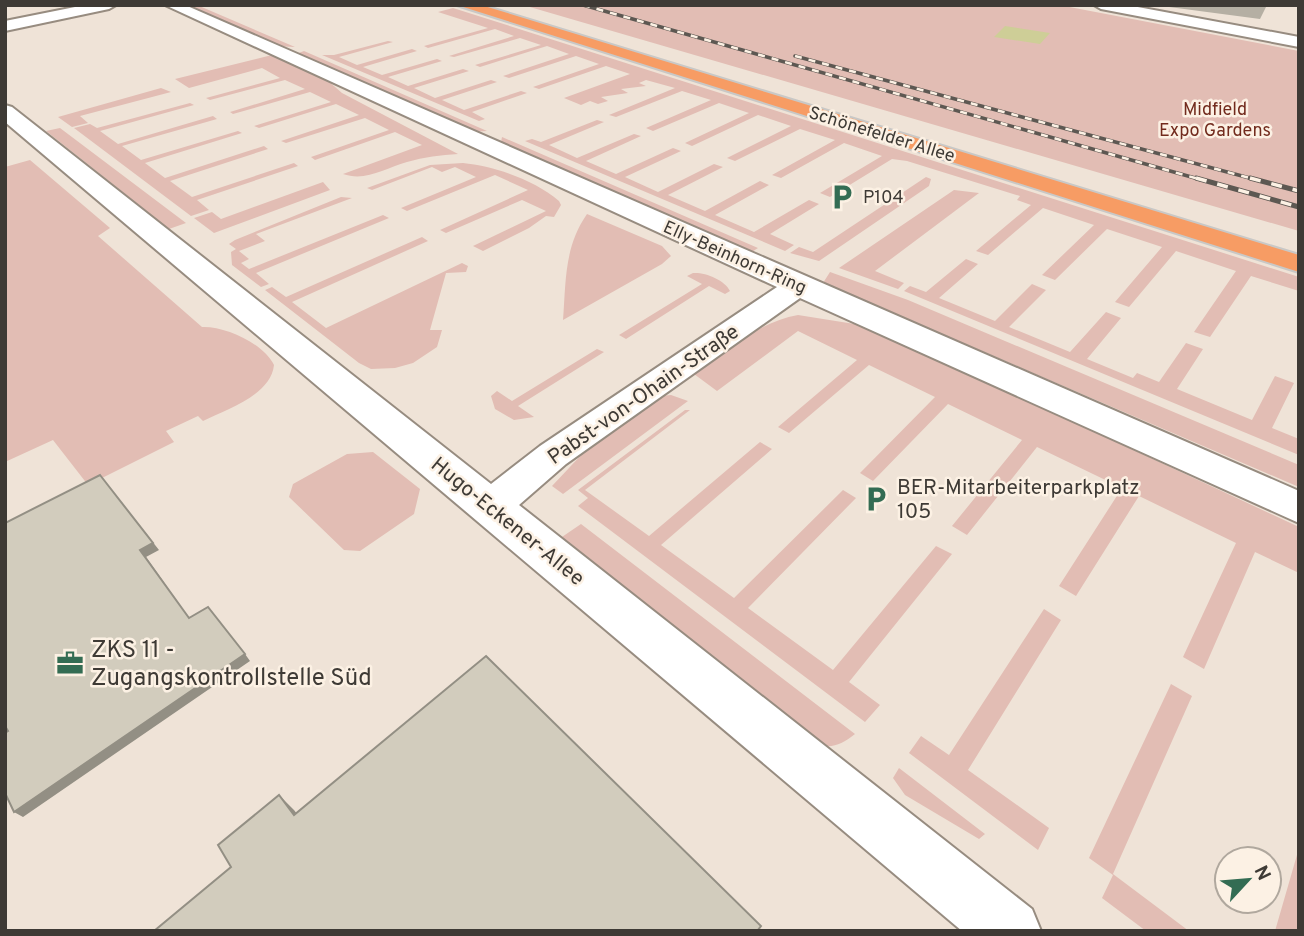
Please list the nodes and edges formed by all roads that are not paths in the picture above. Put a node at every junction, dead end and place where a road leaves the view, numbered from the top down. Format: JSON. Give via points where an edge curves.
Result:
{"nodes":[{"id":1,"x":109,"y":5,"type":"edge"},
{"id":2,"x":172,"y":5,"type":"edge"},
{"id":3,"x":464,"y":5,"type":"edge"},
{"id":4,"x":505,"y":5,"type":"edge"},
{"id":5,"x":1101,"y":5,"type":"edge"},
{"id":6,"x":5,"y":26,"type":"edge"},
{"id":7,"x":1299,"y":42,"type":"edge"},
{"id":8,"x":5,"y":111,"type":"edge"},
{"id":9,"x":1299,"y":242,"type":"edge"},
{"id":10,"x":1299,"y":264,"type":"edge"},
{"id":11,"x":799,"y":285,"type":"junction"},
{"id":12,"x":491,"y":507,"type":"junction"},
{"id":13,"x":1299,"y":508,"type":"edge"},
{"id":14,"x":1010,"y":931,"type":"edge"}],
"edges":[{"from":1,"to":6,"type":"street"},
{"from":2,"to":11,"type":"street","name":"Elly-Beinhorn-Ring"},
{"from":3,"to":10,"type":"highway","name":"Schönefelder Allee"},
{"from":4,"to":9,"type":"highway","name":"Schönefelder Allee"},
{"from":5,"to":7,"type":"street"},
{"from":8,"to":12,"type":"street","name":"Hugo-Eckener-Allee"},
{"from":11,"to":12,"type":"street","name":"Pabst-von-Ohain-Straße","via":[[553,455]]},
{"from":11,"to":13,"type":"street","name":"Elly-Beinhorn-Ring"},
{"from":12,"to":14,"type":"street","name":"Hugo-Eckener-Allee"}]}
